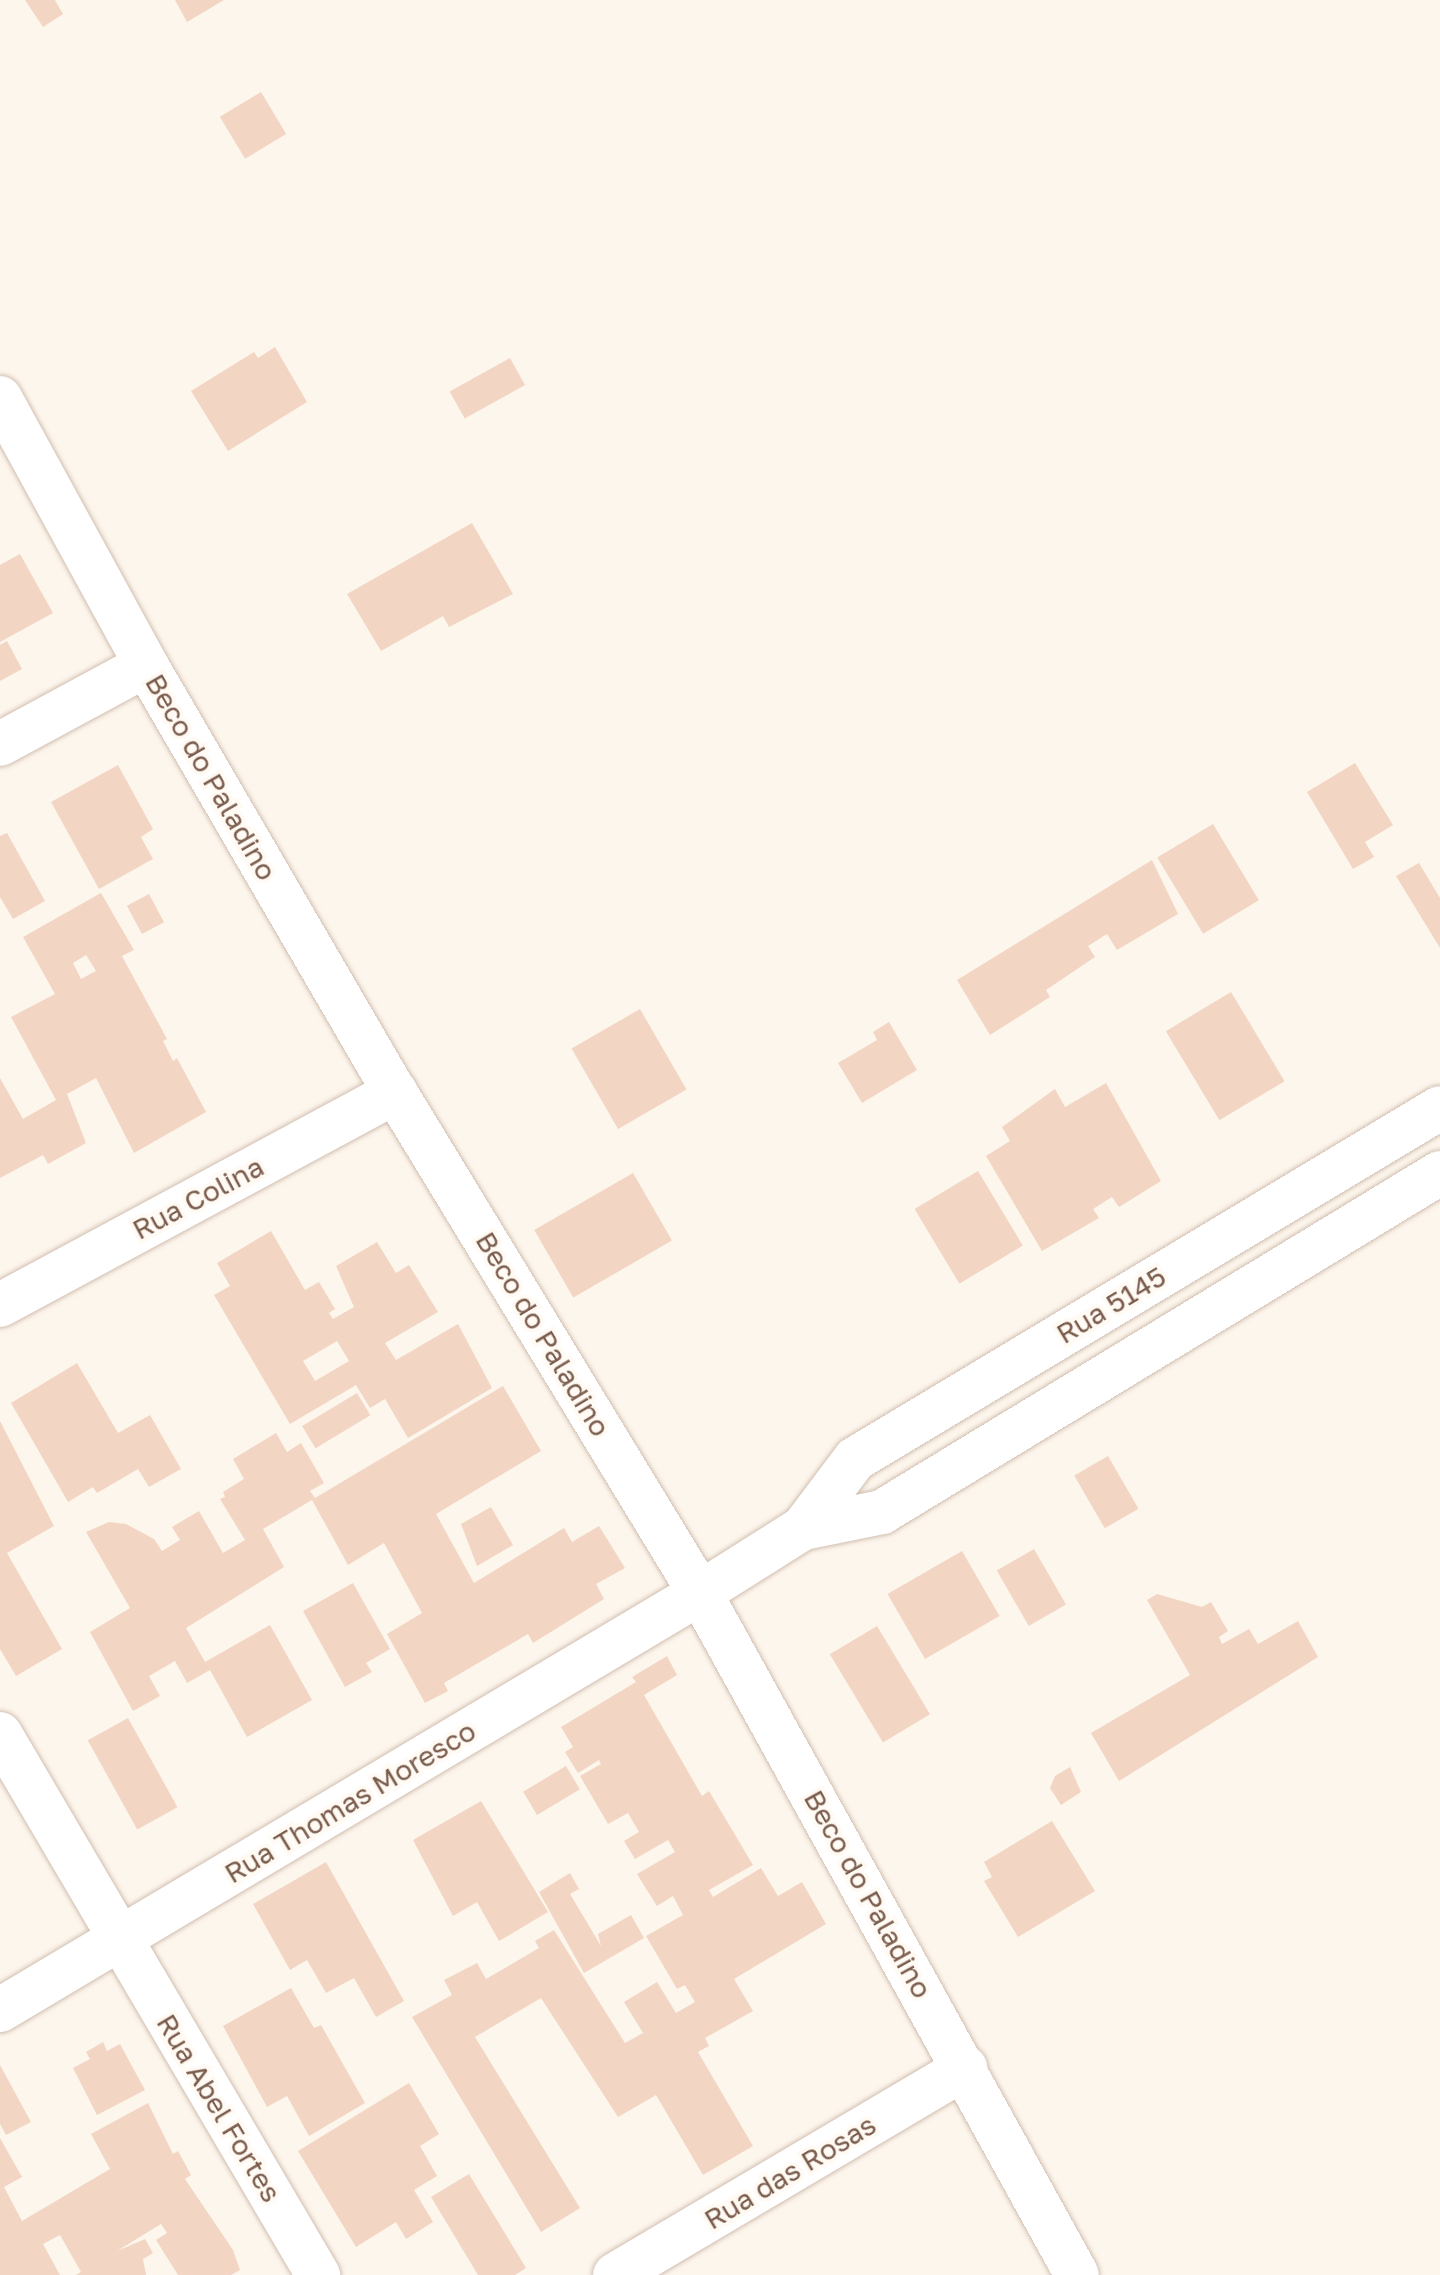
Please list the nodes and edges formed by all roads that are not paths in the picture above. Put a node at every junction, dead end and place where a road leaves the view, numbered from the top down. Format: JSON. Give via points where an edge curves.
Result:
{"nodes":[{"id":1,"x":0,"y":398,"type":"edge"},
{"id":2,"x":146,"y":665,"type":"junction"},
{"id":3,"x":0,"y":744,"type":"edge"},
{"id":4,"x":395,"y":1092,"type":"junction"},
{"id":5,"x":1440,"y":1108,"type":"edge"},
{"id":6,"x":1401,"y":1131,"type":"junction"},
{"id":7,"x":1435,"y":1175,"type":"edge"},
{"id":8,"x":0,"y":1305,"type":"edge"},
{"id":9,"x":803,"y":1528,"type":"junction"},
{"id":10,"x":700,"y":1593,"type":"junction"},
{"id":11,"x":0,"y":1734,"type":"edge"},
{"id":12,"x":119,"y":1940,"type":"junction"},
{"id":13,"x":0,"y":2010,"type":"edge"},
{"id":14,"x":965,"y":2068,"type":"junction"},
{"id":15,"x":318,"y":2275,"type":"edge"},
{"id":16,"x":615,"y":2275,"type":"edge"},
{"id":17,"x":1077,"y":2275,"type":"edge"}],
"edges":[{"from":1,"to":2,"type":"street","name":"Beco do Paladino"},
{"from":2,"to":3,"type":"street"},
{"from":2,"to":4,"type":"street","name":"Beco do Paladino"},
{"from":4,"to":8,"type":"street","name":"Rua Colina"},
{"from":4,"to":10,"type":"street","name":"Beco do Paladino"},
{"from":5,"to":6,"type":"street","name":"Rua 5145"},
{"from":6,"to":7,"type":"street"},
{"from":6,"to":9,"type":"street","name":"Rua 5145","via":[[855,1459]]},
{"from":7,"to":9,"type":"street","name":"Rua 5145","via":[[882,1512]]},
{"from":9,"to":10,"type":"street","name":"Rua 5145"},
{"from":10,"to":12,"type":"street","name":"Rua Thomas Moresco"},
{"from":10,"to":14,"type":"street","name":"Beco do Paladino"},
{"from":11,"to":12,"type":"street","name":"Rua Abel Fortes"},
{"from":12,"to":13,"type":"street","name":"Rua Thomas Moresco"},
{"from":12,"to":15,"type":"street","name":"Rua Abel Fortes"},
{"from":14,"to":16,"type":"street","name":"Rua das Rosas"},
{"from":14,"to":17,"type":"street","name":"Beco do Paladino"}]}
